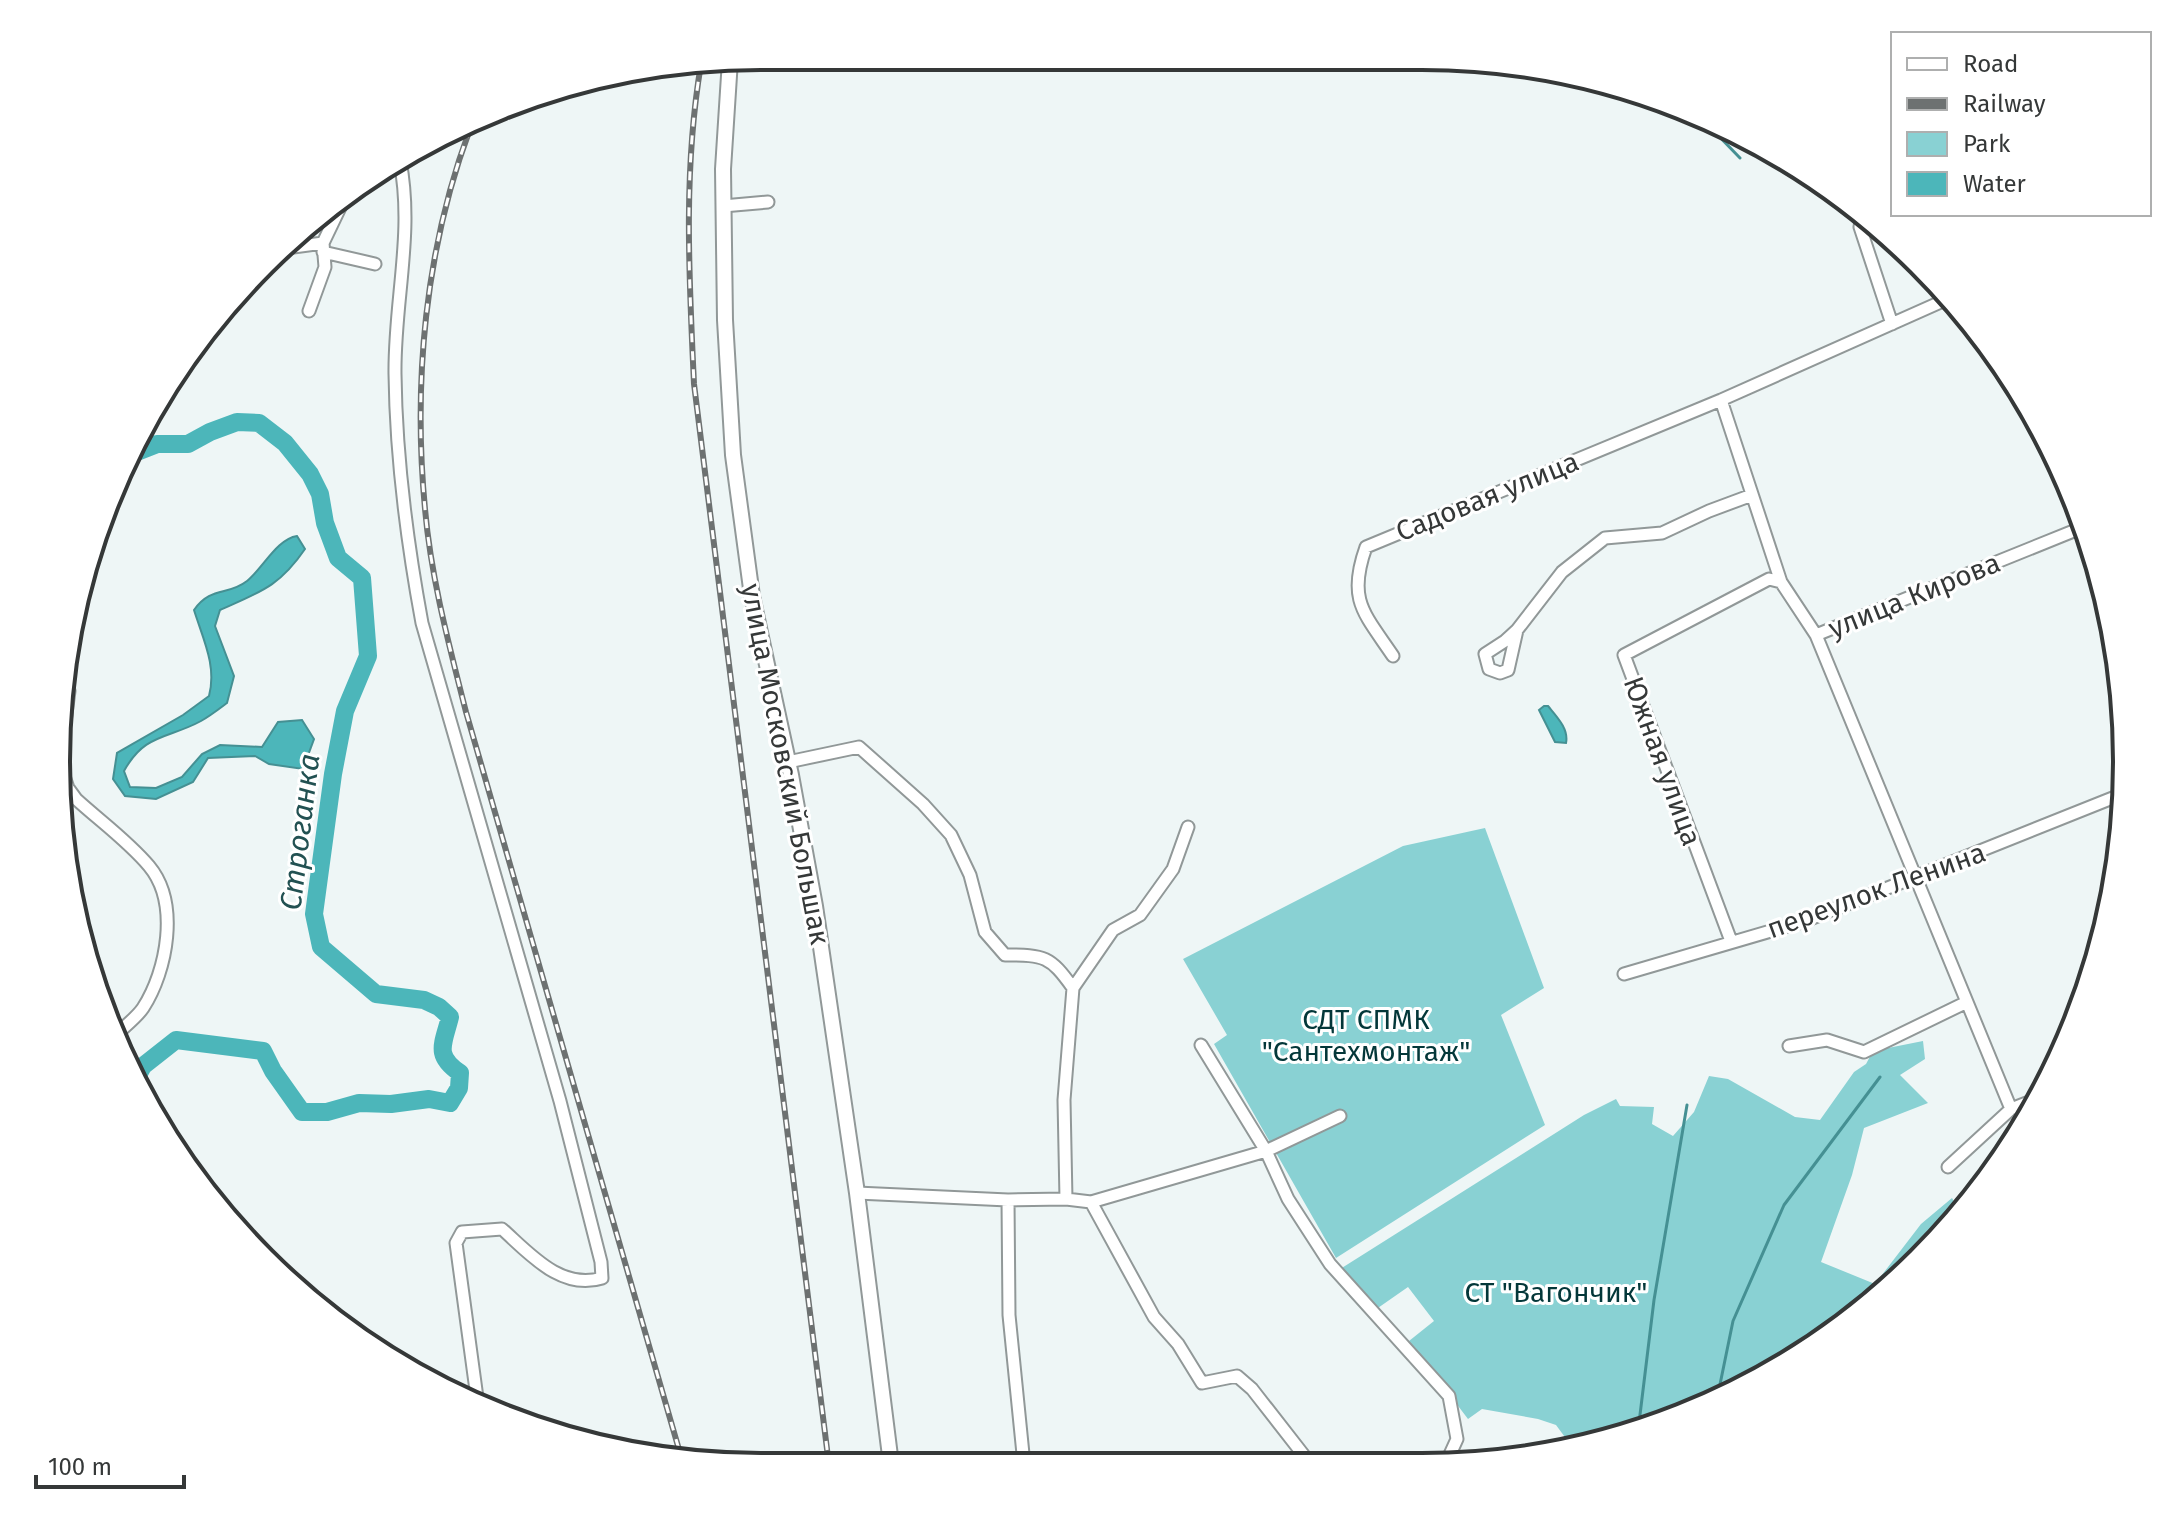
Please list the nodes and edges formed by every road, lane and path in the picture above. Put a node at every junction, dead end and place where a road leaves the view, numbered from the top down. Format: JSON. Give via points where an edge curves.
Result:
{"nodes":[{"id":1,"x":729,"y":71,"type":"edge"},
{"id":2,"x":401,"y":172,"type":"edge"},
{"id":3,"x":768,"y":202,"type":"dead end"},
{"id":4,"x":723,"y":206,"type":"junction"},
{"id":5,"x":336,"y":217,"type":"edge"},
{"id":6,"x":1860,"y":228,"type":"edge"},
{"id":7,"x":323,"y":247,"type":"junction"},
{"id":8,"x":300,"y":248,"type":"edge"},
{"id":9,"x":375,"y":264,"type":"dead end"},
{"id":10,"x":1938,"y":303,"type":"edge"},
{"id":11,"x":309,"y":311,"type":"dead end"},
{"id":12,"x":1892,"y":324,"type":"junction"},
{"id":13,"x":1721,"y":400,"type":"junction"},
{"id":14,"x":1752,"y":495,"type":"junction"},
{"id":15,"x":2073,"y":531,"type":"edge"},
{"id":16,"x":1775,"y":580,"type":"junction"},
{"id":17,"x":1517,"y":630,"type":"dead end"},
{"id":18,"x":1816,"y":635,"type":"junction"},
{"id":19,"x":1393,"y":656,"type":"dead end"},
{"id":20,"x":788,"y":762,"type":"junction"},
{"id":21,"x":71,"y":792,"type":"edge"},
{"id":22,"x":2112,"y":798,"type":"edge"},
{"id":23,"x":1188,"y":827,"type":"dead end"},
{"id":24,"x":1916,"y":878,"type":"junction"},
{"id":25,"x":1731,"y":941,"type":"junction"},
{"id":26,"x":1624,"y":974,"type":"dead end"},
{"id":27,"x":1073,"y":988,"type":"junction"},
{"id":28,"x":1967,"y":1002,"type":"junction"},
{"id":29,"x":124,"y":1028,"type":"edge"},
{"id":30,"x":1201,"y":1045,"type":"dead end"},
{"id":31,"x":1789,"y":1046,"type":"dead end"},
{"id":32,"x":2021,"y":1105,"type":"edge"},
{"id":33,"x":2011,"y":1109,"type":"junction"},
{"id":34,"x":1340,"y":1116,"type":"dead end"},
{"id":35,"x":1266,"y":1151,"type":"junction"},
{"id":36,"x":1948,"y":1167,"type":"dead end"},
{"id":37,"x":857,"y":1193,"type":"junction"},
{"id":38,"x":1066,"y":1199,"type":"junction"},
{"id":39,"x":1008,"y":1200,"type":"junction"},
{"id":40,"x":1091,"y":1202,"type":"junction"},
{"id":41,"x":476,"y":1391,"type":"edge"},
{"id":42,"x":1451,"y":1452,"type":"edge"},
{"id":43,"x":890,"y":1453,"type":"edge"},
{"id":44,"x":1023,"y":1453,"type":"edge"},
{"id":45,"x":1302,"y":1453,"type":"edge"}],
"edges":[{"from":1,"to":4,"type":"street","name":"улица Московский Большак"},
{"from":2,"to":41,"type":"street","via":[[406,223],[395,373],[416,593],[597,1237],[602,1278],[588,1282],[541,1265],[498,1228],[462,1232],[456,1243]]},
{"from":3,"to":4,"type":"street"},
{"from":4,"to":20,"type":"street","name":"улица Московский Большак","via":[[733,455],[752,596]]},
{"from":5,"to":7,"type":"street"},
{"from":6,"to":12,"type":"street"},
{"from":7,"to":8,"type":"street"},
{"from":7,"to":9,"type":"street"},
{"from":7,"to":11,"type":"street","via":[[325,267]]},
{"from":10,"to":12,"type":"street","name":"Садовая улица"},
{"from":12,"to":13,"type":"street","name":"Садовая улица"},
{"from":13,"to":14,"type":"street"},
{"from":13,"to":19,"type":"street","name":"Садовая улица","via":[[1366,547],[1357,573],[1360,608]]},
{"from":14,"to":16,"type":"street","via":[[1776,567]]},
{"from":14,"to":17,"type":"street","via":[[1662,533],[1605,538],[1562,572]]},
{"from":15,"to":18,"type":"street","name":"улица Кирова"},
{"from":16,"to":18,"type":"street","name":"улица Кирова"},
{"from":16,"to":25,"type":"street","name":"Южная улица","via":[[1624,655]]},
{"from":18,"to":24,"type":"street"},
{"from":20,"to":27,"type":"street","via":[[859,747],[951,835],[970,875],[985,932],[1005,955],[1035,955],[1055,964]]},
{"from":20,"to":37,"type":"street","name":"улица Московский Большак"},
{"from":21,"to":29,"type":"street","via":[[151,868],[161,889],[166,940],[160,965],[142,1010]]},
{"from":22,"to":24,"type":"street","name":"переулок Ленина"},
{"from":23,"to":27,"type":"street","via":[[1173,869],[1140,915],[1113,930]]},
{"from":24,"to":25,"type":"street","name":"переулок Ленина","via":[[1805,921]]},
{"from":24,"to":28,"type":"street"},
{"from":25,"to":26,"type":"street","name":"переулок Ленина"},
{"from":27,"to":38,"type":"street","via":[[1064,1100]]},
{"from":28,"to":31,"type":"street","via":[[1864,1052],[1827,1040]]},
{"from":28,"to":33,"type":"street"},
{"from":30,"to":35,"type":"street"},
{"from":32,"to":33,"type":"street"},
{"from":33,"to":36,"type":"street"},
{"from":34,"to":35,"type":"street"},
{"from":35,"to":40,"type":"street"},
{"from":35,"to":42,"type":"street","via":[[1288,1199],[1330,1264],[1449,1396],[1457,1439]]},
{"from":37,"to":39,"type":"street"},
{"from":37,"to":43,"type":"street","name":"улица Московский Большак"},
{"from":38,"to":39,"type":"street"},
{"from":38,"to":40,"type":"street"},
{"from":39,"to":44,"type":"street","via":[[1009,1315]]},
{"from":40,"to":45,"type":"street","via":[[1154,1317],[1202,1383],[1237,1376]]}]}
